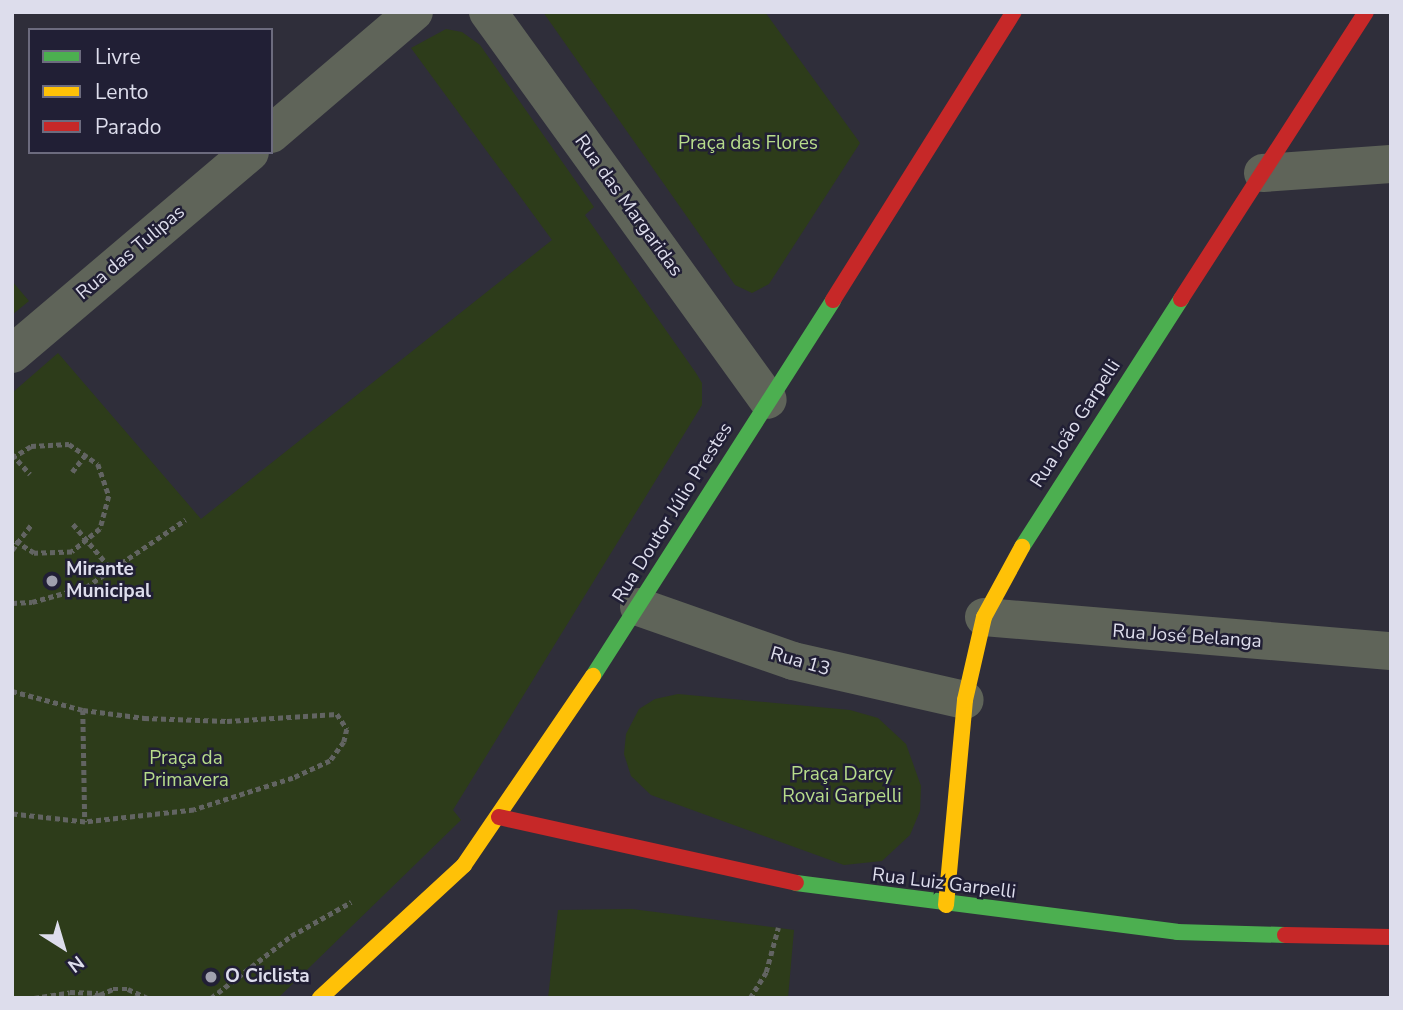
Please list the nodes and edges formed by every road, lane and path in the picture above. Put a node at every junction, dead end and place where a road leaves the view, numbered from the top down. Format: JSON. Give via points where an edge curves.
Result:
{"nodes":[{"id":1,"x":414,"y":12,"type":"edge"},
{"id":2,"x":488,"y":12,"type":"edge"},
{"id":3,"x":1014,"y":12,"type":"edge"},
{"id":4,"x":1366,"y":12,"type":"edge"},
{"id":5,"x":273,"y":132,"type":"edge"},
{"id":6,"x":248,"y":154,"type":"edge"},
{"id":7,"x":1391,"y":164,"type":"edge"},
{"id":8,"x":1263,"y":173,"type":"junction"},
{"id":9,"x":12,"y":355,"type":"edge"},
{"id":10,"x":768,"y":400,"type":"junction"},
{"id":11,"x":87,"y":453,"type":"junction"},
{"id":12,"x":13,"y":456,"type":"edge"},
{"id":13,"x":72,"y":472,"type":"dead end"},
{"id":14,"x":30,"y":474,"type":"dead end"},
{"id":15,"x":185,"y":520,"type":"dead end"},
{"id":16,"x":74,"y":524,"type":"dead end"},
{"id":17,"x":31,"y":525,"type":"dead end"},
{"id":18,"x":15,"y":541,"type":"edge"},
{"id":19,"x":89,"y":542,"type":"junction"},
{"id":20,"x":12,"y":550,"type":"edge"},
{"id":21,"x":113,"y":571,"type":"junction"},
{"id":22,"x":12,"y":603,"type":"edge"},
{"id":23,"x":639,"y":607,"type":"junction"},
{"id":24,"x":984,"y":617,"type":"junction"},
{"id":25,"x":1391,"y":651,"type":"edge"},
{"id":26,"x":12,"y":691,"type":"edge"},
{"id":27,"x":965,"y":700,"type":"junction"},
{"id":28,"x":83,"y":710,"type":"junction"},
{"id":29,"x":12,"y":814,"type":"edge"},
{"id":30,"x":499,"y":817,"type":"junction"},
{"id":31,"x":85,"y":822,"type":"junction"},
{"id":32,"x":786,"y":882,"type":"junction"},
{"id":33,"x":946,"y":905,"type":"junction"},
{"id":34,"x":407,"y":918,"type":"junction"},
{"id":35,"x":1391,"y":937,"type":"edge"},
{"id":36,"x":99,"y":995,"type":"edge"},
{"id":37,"x":34,"y":998,"type":"edge"},
{"id":38,"x":92,"y":998,"type":"edge"},
{"id":39,"x":147,"y":998,"type":"edge"},
{"id":40,"x":211,"y":998,"type":"edge"},
{"id":41,"x":320,"y":998,"type":"edge"},
{"id":42,"x":750,"y":998,"type":"edge"}],
"edges":[{"from":1,"to":5,"type":"street"},
{"from":2,"to":10,"type":"street","name":"Rua das Margaridas"},
{"from":3,"to":10,"type":"street","name":"Rua Doutor Júlio Prestes"},
{"from":4,"to":8,"type":"street","name":"Rua João Garpelli"},
{"from":6,"to":9,"type":"street","name":"Rua das Tulipas"},
{"from":7,"to":8,"type":"street"},
{"from":8,"to":24,"type":"street","name":"Rua João Garpelli","via":[[1015,558]]},
{"from":10,"to":23,"type":"street","name":"Rua Doutor Júlio Prestes"},
{"from":11,"to":12,"type":"path","via":[[69,444],[49,442]]},
{"from":11,"to":13,"type":"path"},
{"from":11,"to":19,"type":"path","via":[[98,464],[109,496],[100,529]]},
{"from":12,"to":14,"type":"path"},
{"from":15,"to":21,"type":"path"},
{"from":16,"to":19,"type":"path"},
{"from":17,"to":18,"type":"path"},
{"from":18,"to":19,"type":"path","via":[[53,556]]},
{"from":18,"to":20,"type":"path"},
{"from":19,"to":21,"type":"path"},
{"from":21,"to":22,"type":"path","via":[[57,597]]},
{"from":23,"to":27,"type":"street","name":"Rua 13","via":[[793,661]]},
{"from":23,"to":30,"type":"street","name":"Rua Doutor Júlio Prestes"},
{"from":24,"to":25,"type":"street","name":"Rua José Belanga"},
{"from":24,"to":27,"type":"street","name":"Rua João Garpelli"},
{"from":26,"to":28,"type":"path"},
{"from":27,"to":33,"type":"street","name":"Rua João Garpelli"},
{"from":28,"to":31,"type":"path"},
{"from":28,"to":31,"type":"path","via":[[227,721],[337,714],[346,729],[344,742],[330,761],[243,796],[147,819]]},
{"from":29,"to":31,"type":"path"},
{"from":30,"to":32,"type":"street","name":"Rua Luiz Garpelli"},
{"from":30,"to":34,"type":"street","name":"Rua Doutor Júlio Prestes","via":[[464,865]]},
{"from":32,"to":33,"type":"street","name":"Rua Luiz Garpelli"},
{"from":32,"to":42,"type":"path","via":[[766,972]]},
{"from":33,"to":35,"type":"street","name":"Rua Luiz Garpelli","via":[[1177,932]]},
{"from":34,"to":40,"type":"path","via":[[386,896],[360,897],[291,936]]},
{"from":34,"to":41,"type":"street","name":"Rua Doutor Júlio Prestes"},
{"from":36,"to":37,"type":"path"},
{"from":36,"to":38,"type":"path"},
{"from":36,"to":39,"type":"path","via":[[128,989]]}]}
